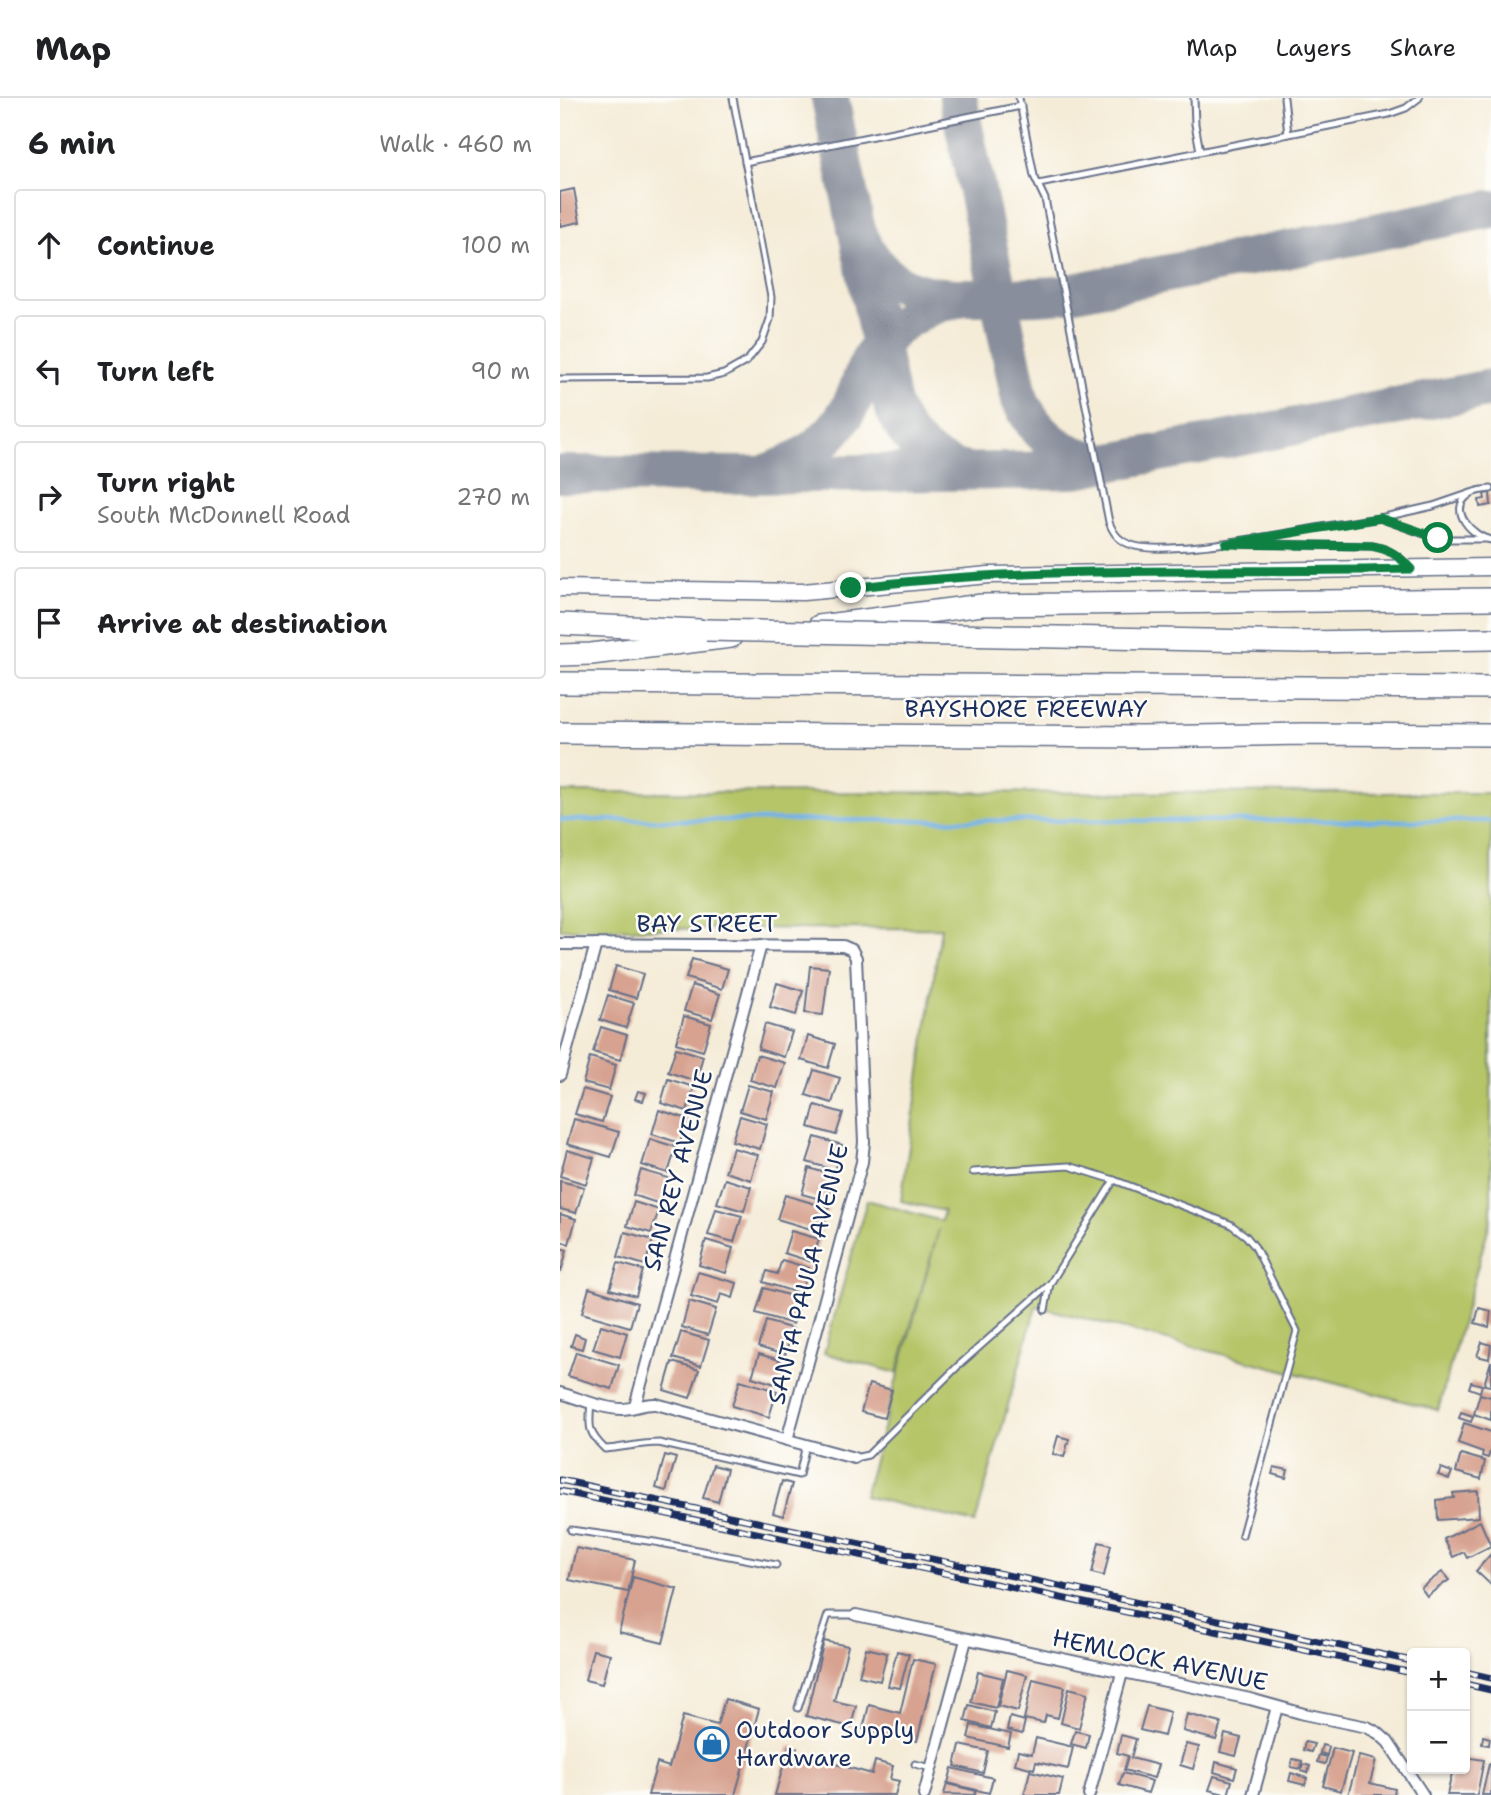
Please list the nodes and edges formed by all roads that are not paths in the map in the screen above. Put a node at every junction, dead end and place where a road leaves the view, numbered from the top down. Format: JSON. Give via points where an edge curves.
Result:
{"nodes":[{"id":1,"x":733,"y":98,"type":"edge"},
{"id":2,"x":1019,"y":98,"type":"edge"},
{"id":3,"x":1194,"y":98,"type":"edge"},
{"id":4,"x":1284,"y":98,"type":"edge"},
{"id":5,"x":1419,"y":98,"type":"edge"},
{"id":6,"x":1021,"y":106,"type":"junction"},
{"id":7,"x":1288,"y":134,"type":"junction"},
{"id":8,"x":1200,"y":151,"type":"junction"},
{"id":9,"x":745,"y":162,"type":"junction"},
{"id":10,"x":1039,"y":184,"type":"junction"},
{"id":11,"x":560,"y":379,"type":"edge"},
{"id":12,"x":1491,"y":489,"type":"edge"},
{"id":13,"x":1471,"y":493,"type":"junction"},
{"id":14,"x":1380,"y":518,"type":"junction"},
{"id":15,"x":1489,"y":540,"type":"edge"},
{"id":16,"x":1226,"y":544,"type":"junction"},
{"id":17,"x":1491,"y":567,"type":"edge"},
{"id":18,"x":1411,"y":569,"type":"junction"},
{"id":19,"x":560,"y":588,"type":"edge"},
{"id":20,"x":1491,"y":599,"type":"edge"},
{"id":21,"x":560,"y":624,"type":"edge"},
{"id":22,"x":706,"y":630,"type":"junction"},
{"id":23,"x":560,"y":633,"type":"edge"},
{"id":24,"x":1491,"y":639,"type":"edge"},
{"id":25,"x":560,"y":655,"type":"edge"},
{"id":26,"x":560,"y":683,"type":"edge"},
{"id":27,"x":1491,"y":688,"type":"edge"},
{"id":28,"x":560,"y":733,"type":"edge"},
{"id":29,"x":663,"y":733,"type":"junction"},
{"id":30,"x":1491,"y":735,"type":"edge"},
{"id":31,"x":560,"y":745,"type":"edge"},
{"id":32,"x":560,"y":944,"type":"edge"},
{"id":33,"x":596,"y":944,"type":"junction"},
{"id":34,"x":761,"y":945,"type":"junction"},
{"id":35,"x":852,"y":950,"type":"joint"},
{"id":36,"x":560,"y":1075,"type":"edge"},
{"id":37,"x":974,"y":1172,"type":"dead end"},
{"id":38,"x":1114,"y":1180,"type":"junction"},
{"id":39,"x":1050,"y":1284,"type":"junction"},
{"id":40,"x":1045,"y":1310,"type":"dead end"},
{"id":41,"x":560,"y":1393,"type":"edge"},
{"id":42,"x":591,"y":1402,"type":"junction"},
{"id":43,"x":635,"y":1406,"type":"junction"},
{"id":44,"x":787,"y":1440,"type":"junction"},
{"id":45,"x":806,"y":1445,"type":"junction"},
{"id":46,"x":854,"y":1458,"type":"joint"},
{"id":47,"x":571,"y":1530,"type":"dead end"},
{"id":48,"x":1242,"y":1535,"type":"dead end"},
{"id":49,"x":776,"y":1565,"type":"dead end"},
{"id":50,"x":856,"y":1615,"type":"joint"},
{"id":51,"x":966,"y":1640,"type":"junction"},
{"id":52,"x":1122,"y":1674,"type":"junction"},
{"id":53,"x":798,"y":1707,"type":"dead end"},
{"id":54,"x":1277,"y":1707,"type":"junction"},
{"id":55,"x":915,"y":1764,"type":"dead end"},
{"id":56,"x":931,"y":1768,"type":"junction"},
{"id":57,"x":923,"y":1795,"type":"edge"},
{"id":58,"x":1089,"y":1795,"type":"edge"},
{"id":59,"x":1253,"y":1795,"type":"edge"},
{"id":60,"x":1423,"y":1795,"type":"edge"}],
"edges":[{"from":1,"to":9,"type":"lane"},
{"from":2,"to":6,"type":"lane"},
{"from":3,"to":8,"type":"lane"},
{"from":4,"to":7,"type":"lane"},
{"from":5,"to":7,"type":"lane","via":[[1389,114]]},
{"from":6,"to":9,"type":"lane"},
{"from":6,"to":10,"type":"lane"},
{"from":7,"to":8,"type":"lane"},
{"from":8,"to":10,"type":"lane"},
{"from":9,"to":11,"type":"lane","via":[[772,305],[769,327],[758,348],[739,366],[715,376]]},
{"from":10,"to":16,"type":"lane","via":[[1114,535],[1137,547]]},
{"from":12,"to":13,"type":"lane"},
{"from":13,"to":14,"type":"lane"},
{"from":13,"to":15,"type":"lane","via":[[1462,507],[1463,519],[1468,529]]},
{"from":14,"to":15,"type":"lane","via":[[1438,538]]},
{"from":14,"to":16,"type":"lane"},
{"from":16,"to":18,"type":"lane","via":[[1372,546],[1400,556]]},
{"from":17,"to":18,"type":"street"},
{"from":18,"to":19,"type":"street","via":[[989,575],[803,592]]},
{"from":20,"to":25,"type":"highway","via":[[982,605]]},
{"from":21,"to":22,"type":"highway"},
{"from":22,"to":23,"type":"highway"},
{"from":22,"to":24,"type":"highway","bridge":true,"via":[[1304,642]]},
{"from":26,"to":27,"type":"highway","name":"BAYSHORE FREEWAY"},
{"from":28,"to":29,"type":"highway","name":"BAYSHORE FREEWAY"},
{"from":29,"to":30,"type":"highway","name":"BAYSHORE FREEWAY"},
{"from":29,"to":31,"type":"highway"},
{"from":32,"to":33,"type":"street","name":"BAY STREET"},
{"from":33,"to":34,"type":"street","name":"BAY STREET"},
{"from":33,"to":36,"type":"street"},
{"from":34,"to":35,"type":"street","name":"BAY STREET","via":[[843,946]]},
{"from":34,"to":43,"type":"street","name":"SAN REY AVENUE"},
{"from":35,"to":44,"type":"street","name":"SANTA PAULA AVENUE","via":[[857,971],[862,1161]]},
{"from":37,"to":38,"type":"lane","via":[[1069,1166]]},
{"from":38,"to":39,"type":"lane"},
{"from":38,"to":48,"type":"lane","via":[[1230,1224],[1246,1236],[1262,1258],[1297,1331]]},
{"from":39,"to":40,"type":"lane"},
{"from":39,"to":46,"type":"lane","via":[[868,1455]]},
{"from":41,"to":42,"type":"street"},
{"from":42,"to":43,"type":"street","via":[[625,1409]]},
{"from":42,"to":45,"type":"lane","via":[[589,1427],[605,1450],[659,1443],[799,1475]]},
{"from":43,"to":44,"type":"street","via":[[656,1404]]},
{"from":44,"to":45,"type":"street"},
{"from":45,"to":46,"type":"street"},
{"from":47,"to":49,"type":"lane"},
{"from":50,"to":51,"type":"street","name":"HEMLOCK AVENUE"},
{"from":50,"to":53,"type":"lane","via":[[828,1615]]},
{"from":51,"to":52,"type":"street","name":"HEMLOCK AVENUE"},
{"from":51,"to":56,"type":"street"},
{"from":52,"to":54,"type":"street","name":"HEMLOCK AVENUE"},
{"from":52,"to":58,"type":"street"},
{"from":54,"to":59,"type":"street"},
{"from":54,"to":60,"type":"street","name":"HEMLOCK AVENUE","via":[[1378,1733]]},
{"from":55,"to":56,"type":"lane"},
{"from":56,"to":57,"type":"street"}]}
